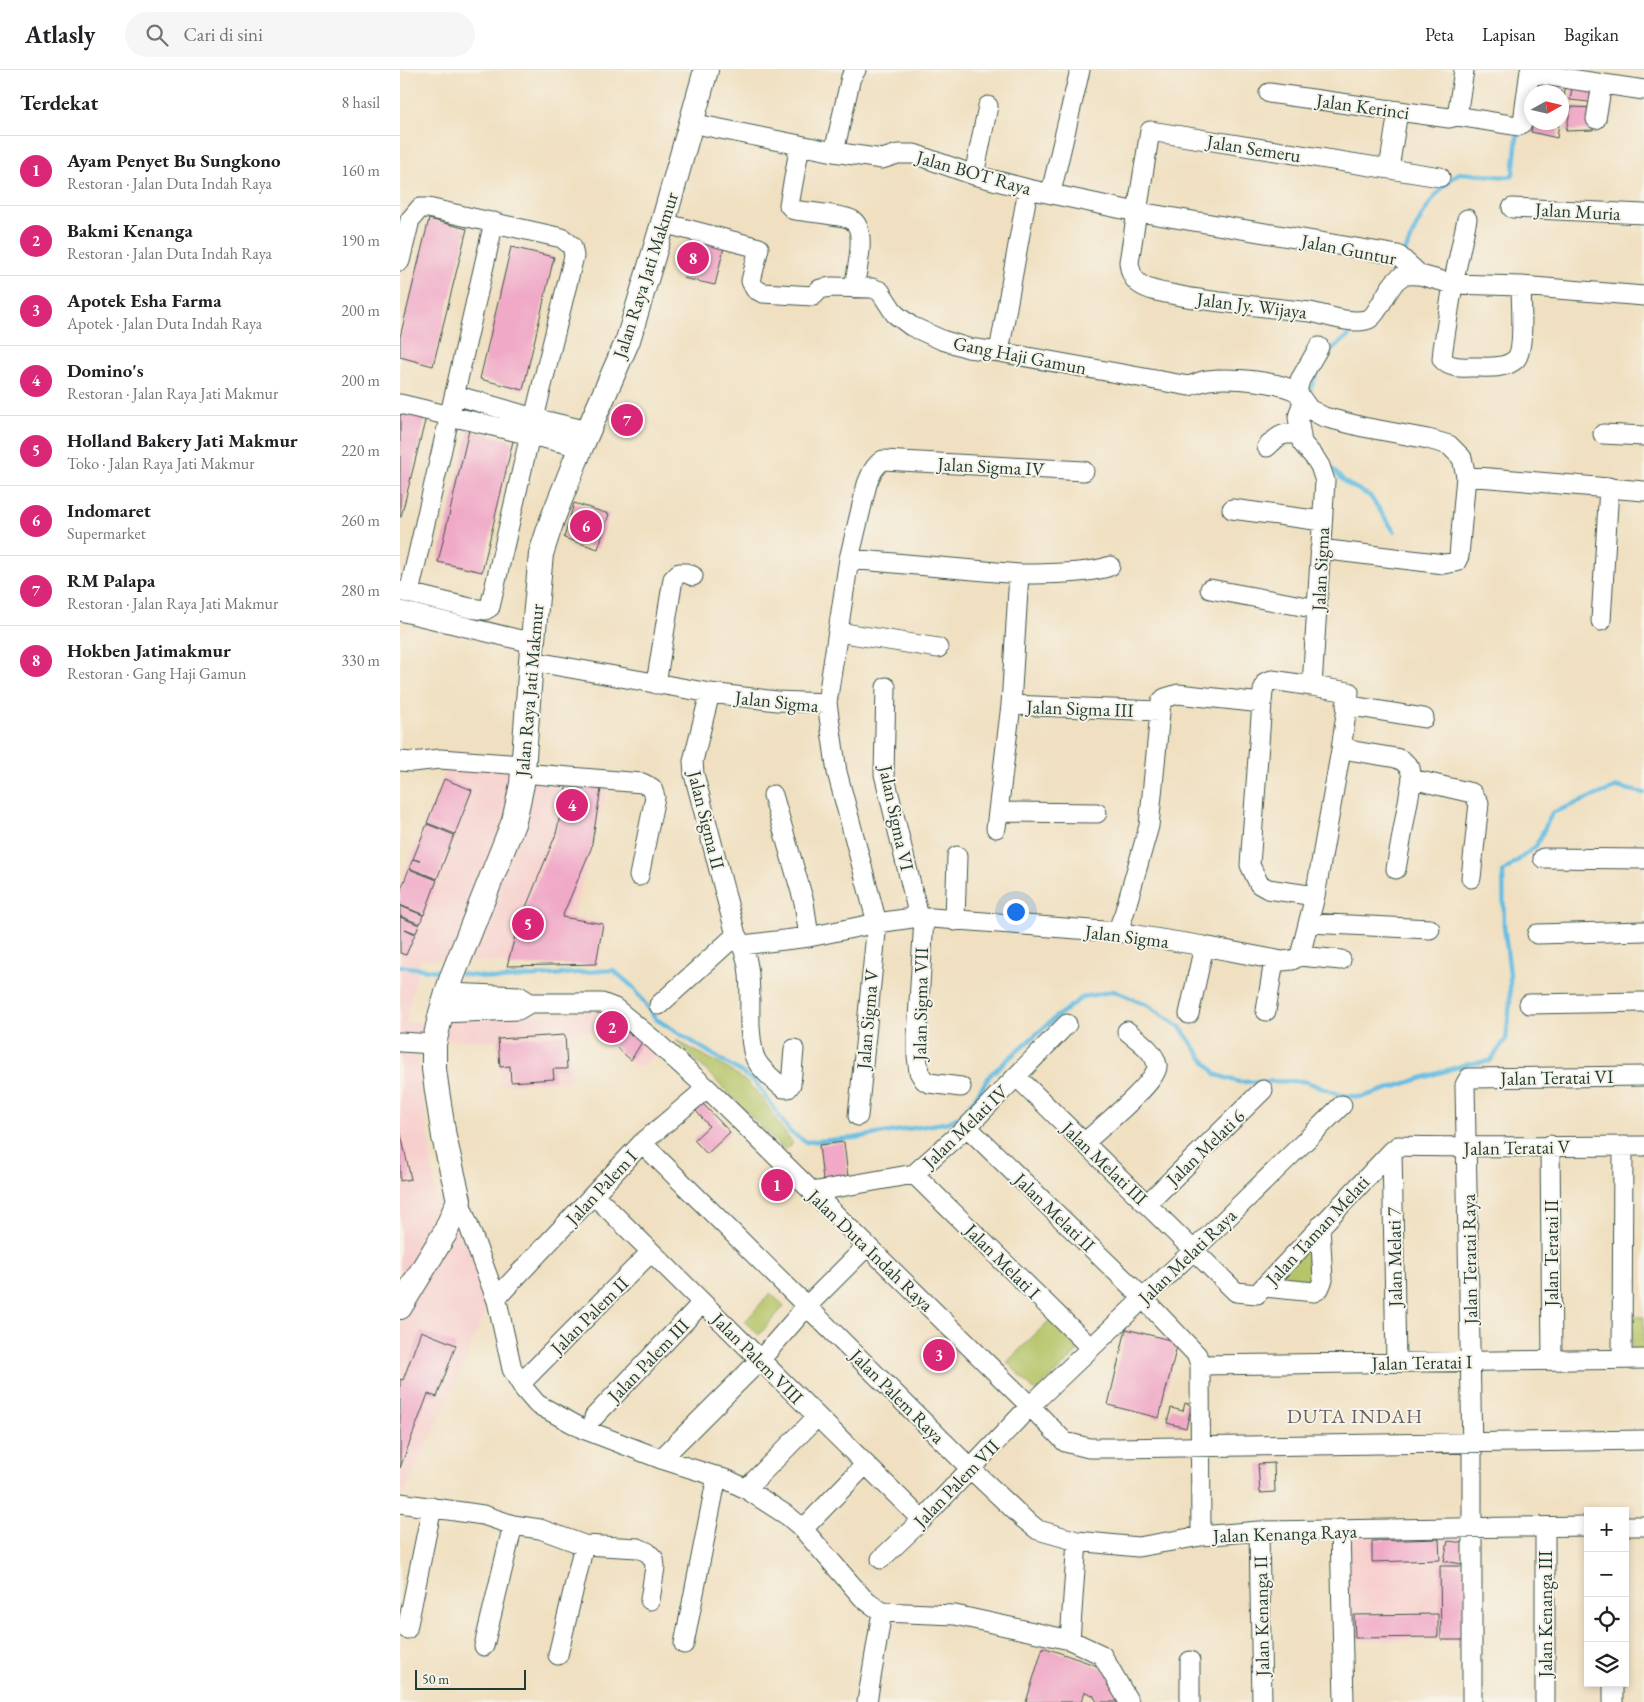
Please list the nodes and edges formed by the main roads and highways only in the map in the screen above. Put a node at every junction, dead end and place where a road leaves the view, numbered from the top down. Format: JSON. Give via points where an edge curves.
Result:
{"nodes":[{"id":1,"x":706,"y":70,"type":"edge"},
{"id":2,"x":400,"y":1307,"type":"edge"}],
"edges":[{"from":1,"to":2,"type":"main road","name":"Jalan Raya Jati Makmur","via":[[628,340],[584,439],[540,554],[519,799],[514,821],[450,985],[434,1044],[434,1069],[444,1137],[459,1200],[445,1233]]}]}
